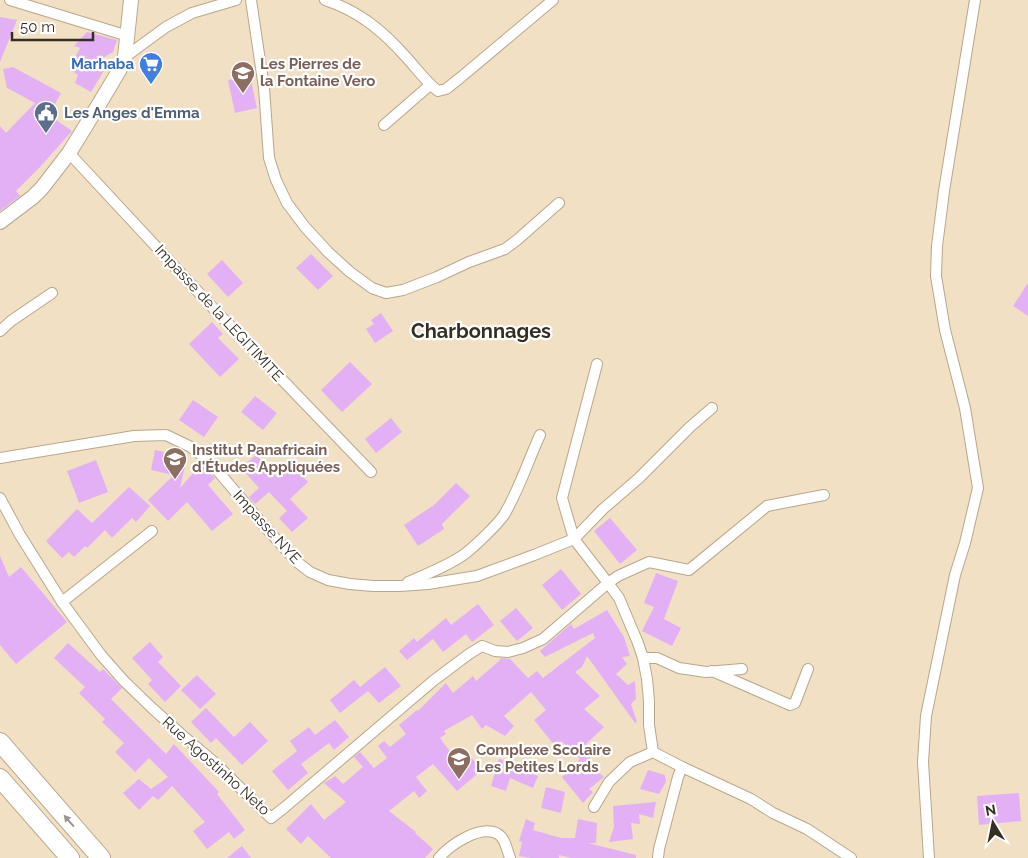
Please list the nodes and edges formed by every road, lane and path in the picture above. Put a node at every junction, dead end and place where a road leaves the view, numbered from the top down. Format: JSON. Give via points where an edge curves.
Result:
{"nodes":[{"id":1,"x":10,"y":0,"type":"edge"},
{"id":2,"x":132,"y":0,"type":"edge"},
{"id":3,"x":236,"y":0,"type":"edge"},
{"id":4,"x":251,"y":0,"type":"edge"},
{"id":5,"x":325,"y":0,"type":"edge"},
{"id":6,"x":553,"y":0,"type":"edge"},
{"id":7,"x":975,"y":0,"type":"edge"},
{"id":8,"x":128,"y":36,"type":"junction"},
{"id":9,"x":125,"y":57,"type":"junction"},
{"id":10,"x":430,"y":85,"type":"junction"},
{"id":11,"x":384,"y":124,"type":"dead end"},
{"id":12,"x":69,"y":153,"type":"junction"},
{"id":13,"x":559,"y":203,"type":"dead end"},
{"id":14,"x":0,"y":222,"type":"edge"},
{"id":15,"x":52,"y":293,"type":"dead end"},
{"id":16,"x":0,"y":331,"type":"edge"},
{"id":17,"x":598,"y":364,"type":"dead end"},
{"id":18,"x":712,"y":408,"type":"dead end"},
{"id":19,"x":540,"y":435,"type":"dead end"},
{"id":20,"x":0,"y":458,"type":"edge"},
{"id":21,"x":371,"y":472,"type":"dead end"},
{"id":22,"x":824,"y":495,"type":"dead end"},
{"id":23,"x":0,"y":498,"type":"edge"},
{"id":24,"x":152,"y":531,"type":"dead end"},
{"id":25,"x":574,"y":538,"type":"junction"},
{"id":26,"x":608,"y":583,"type":"junction"},
{"id":27,"x":400,"y":586,"type":"junction"},
{"id":28,"x":62,"y":602,"type":"junction"},
{"id":29,"x":643,"y":658,"type":"junction"},
{"id":30,"x":742,"y":669,"type":"dead end"},
{"id":31,"x":808,"y":669,"type":"dead end"},
{"id":32,"x":712,"y":671,"type":"junction"},
{"id":33,"x":0,"y":742,"type":"edge"},
{"id":34,"x":653,"y":752,"type":"junction"},
{"id":35,"x":682,"y":767,"type":"junction"},
{"id":36,"x":0,"y":778,"type":"edge"},
{"id":37,"x":594,"y":807,"type":"dead end"},
{"id":38,"x":836,"y":848,"type":"junction"},
{"id":39,"x":70,"y":858,"type":"edge"},
{"id":40,"x":100,"y":858,"type":"edge"},
{"id":41,"x":439,"y":858,"type":"edge"},
{"id":42,"x":510,"y":858,"type":"edge"},
{"id":43,"x":658,"y":858,"type":"edge"},
{"id":44,"x":831,"y":858,"type":"edge"},
{"id":45,"x":851,"y":858,"type":"edge"},
{"id":46,"x":929,"y":858,"type":"edge"}],
"edges":[{"from":1,"to":8,"type":"street"},
{"from":2,"to":8,"type":"street"},
{"from":3,"to":9,"type":"street","via":[[192,13],[166,27]]},
{"from":4,"to":13,"type":"street","via":[[264,88],[269,158],[276,180],[287,204],[311,233],[335,259],[372,288],[386,293],[403,290],[504,249]]},
{"from":5,"to":10,"type":"street","via":[[354,12],[375,26]]},
{"from":6,"to":10,"type":"street","via":[[446,89],[438,91]]},
{"from":7,"to":46,"type":"street","via":[[944,191],[936,276],[945,330],[965,408],[978,488],[955,575],[926,716],[923,762]]},
{"from":8,"to":9,"type":"street"},
{"from":9,"to":12,"type":"street"},
{"from":10,"to":11,"type":"street"},
{"from":12,"to":14,"type":"street","via":[[33,198]]},
{"from":12,"to":21,"type":"street","name":"Impasse de la LEGITIMITE"},
{"from":15,"to":16,"type":"street"},
{"from":17,"to":25,"type":"street","via":[[562,498]]},
{"from":18,"to":25,"type":"street"},
{"from":19,"to":27,"type":"street","via":[[503,516],[484,537],[466,554]]},
{"from":20,"to":27,"type":"street","name":"Impasse NYE","via":[[134,436],[166,435],[191,447],[217,470],[266,528],[310,572],[350,584]]},
{"from":22,"to":26,"type":"street","via":[[767,506],[690,570],[649,562]]},
{"from":23,"to":28,"type":"street","name":"Rue Agostinho Neto"},
{"from":24,"to":28,"type":"street"},
{"from":25,"to":26,"type":"street"},
{"from":25,"to":27,"type":"street","name":"Impasse NYE","via":[[477,576]]},
{"from":26,"to":28,"type":"street","name":"Rue Agostinho Neto","via":[[543,639],[508,652],[482,646],[469,654],[271,818],[124,681]]},
{"from":26,"to":29,"type":"street","via":[[619,598]]},
{"from":29,"to":32,"type":"street","via":[[657,658],[679,668]]},
{"from":29,"to":34,"type":"street"},
{"from":30,"to":32,"type":"street"},
{"from":31,"to":32,"type":"street","via":[[798,699],[790,705]]},
{"from":40,"to":33,"type":"highway","one_way":true},
{"from":34,"to":35,"type":"street"},
{"from":34,"to":37,"type":"street","via":[[630,762],[609,782]]},
{"from":35,"to":38,"type":"street","via":[[751,799]]},
{"from":35,"to":43,"type":"street"},
{"from":36,"to":39,"type":"highway"},
{"from":38,"to":44,"type":"street"},
{"from":38,"to":45,"type":"street"},
{"from":41,"to":42,"type":"street","via":[[462,839],[490,832],[498,834],[504,841]]}]}
